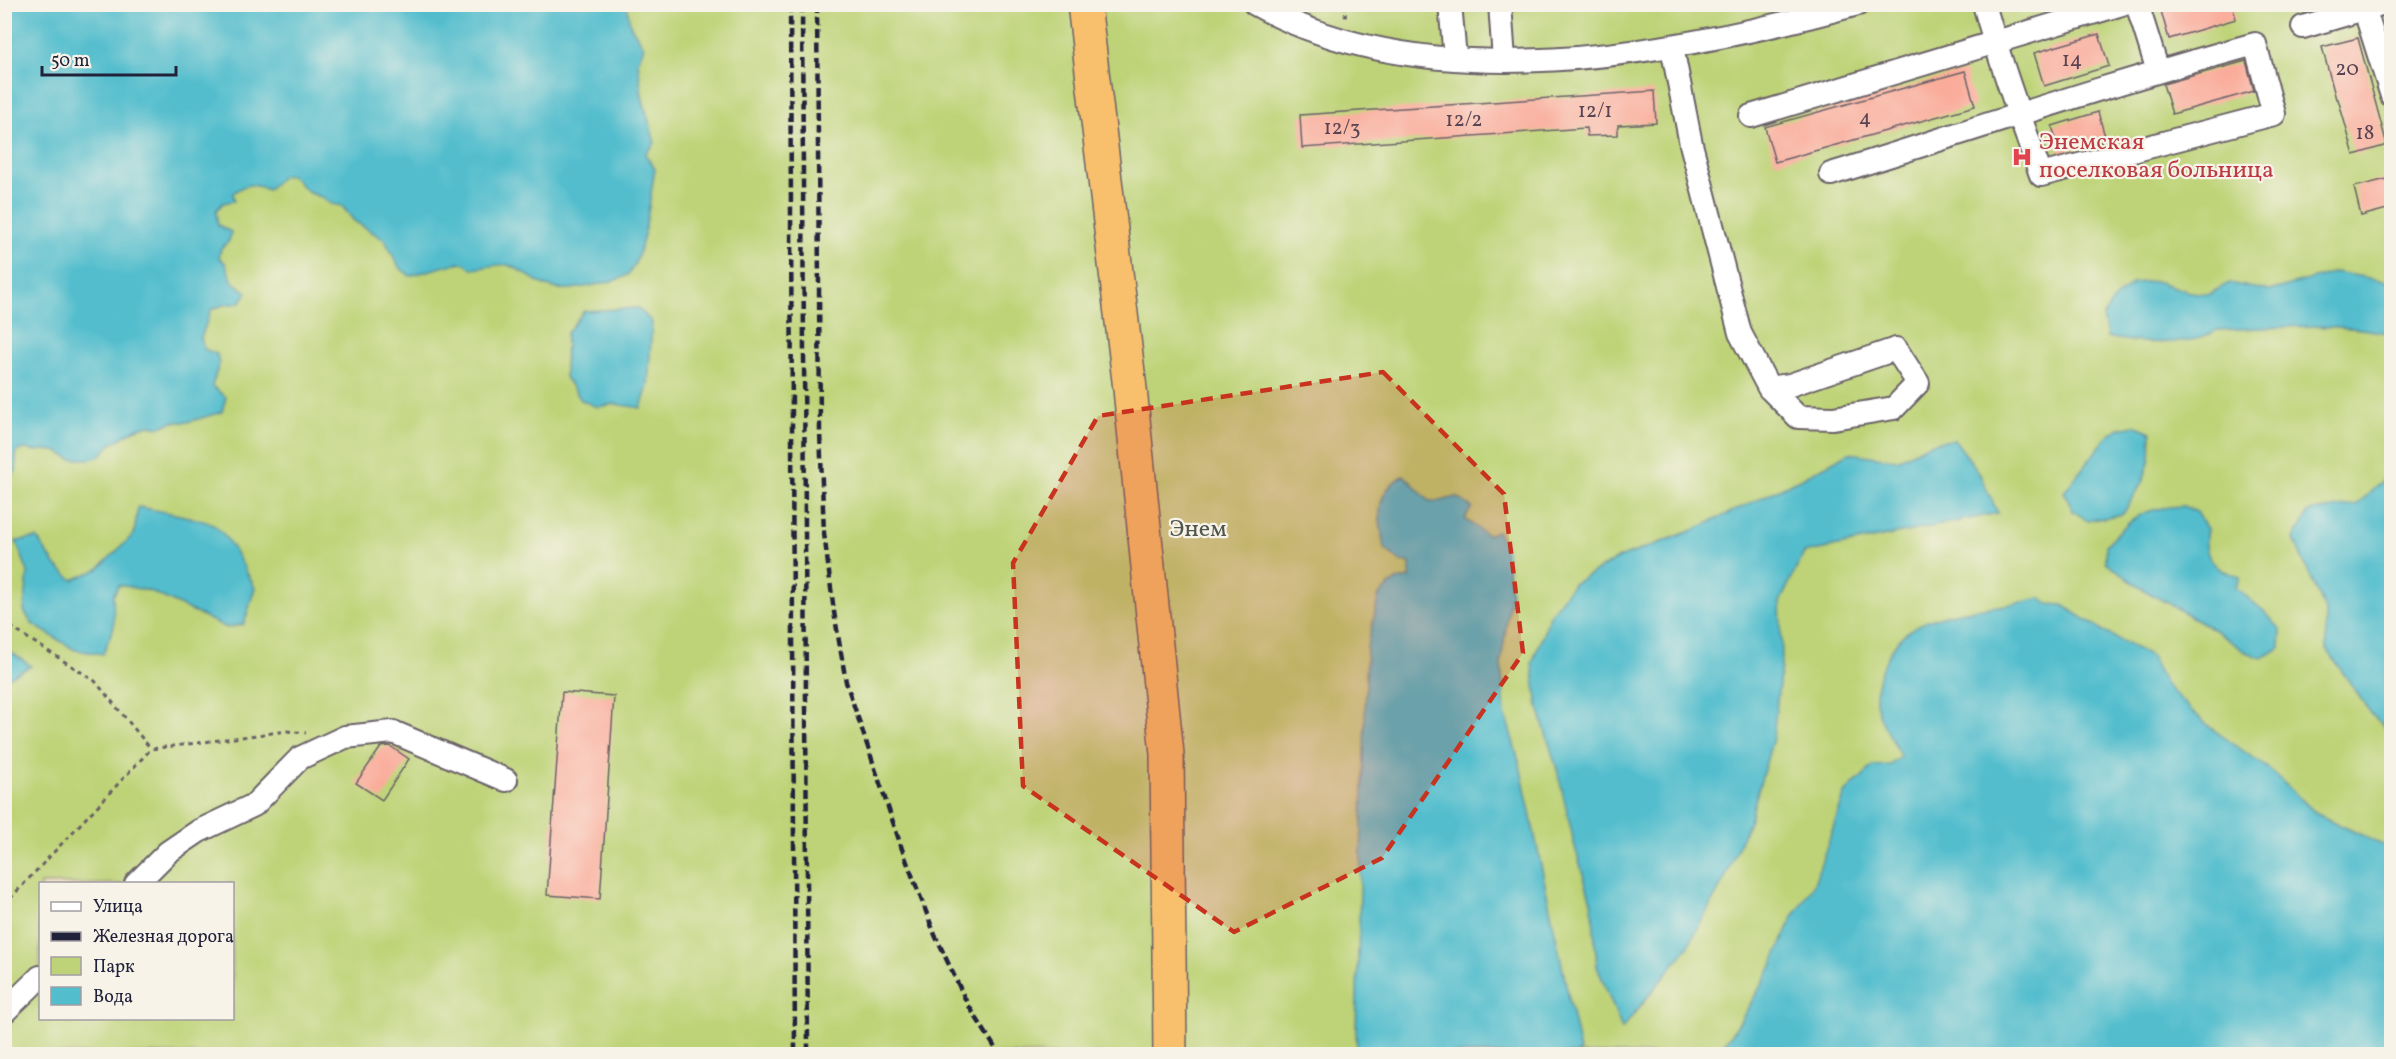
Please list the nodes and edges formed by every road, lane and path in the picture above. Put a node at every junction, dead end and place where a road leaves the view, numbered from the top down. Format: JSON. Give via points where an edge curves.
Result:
{"nodes":[{"id":1,"x":1084,"y":4,"type":"edge"},
{"id":2,"x":1256,"y":4,"type":"edge"},
{"id":3,"x":1450,"y":4,"type":"edge"},
{"id":4,"x":1500,"y":4,"type":"edge"},
{"id":5,"x":1858,"y":4,"type":"edge"},
{"id":6,"x":1984,"y":4,"type":"edge"},
{"id":7,"x":2122,"y":4,"type":"edge"},
{"id":8,"x":2137,"y":4,"type":"edge"},
{"id":9,"x":2373,"y":8,"type":"edge"},
{"id":10,"x":1819,"y":10,"type":"edge"},
{"id":11,"x":2303,"y":27,"type":"dead end"},
{"id":12,"x":1995,"y":44,"type":"junction"},
{"id":13,"x":1672,"y":47,"type":"junction"},
{"id":14,"x":1455,"y":58,"type":"junction"},
{"id":15,"x":1504,"y":60,"type":"junction"},
{"id":16,"x":2158,"y":71,"type":"junction"},
{"id":17,"x":2391,"y":96,"type":"edge"},
{"id":18,"x":2019,"y":115,"type":"junction"},
{"id":19,"x":1751,"y":116,"type":"dead end"},
{"id":20,"x":1831,"y":174,"type":"dead end"},
{"id":21,"x":1769,"y":388,"type":"junction"},
{"id":22,"x":4,"y":620,"type":"edge"},
{"id":23,"x":345,"y":737,"type":"junction"},
{"id":24,"x":151,"y":749,"type":"junction"},
{"id":25,"x":506,"y":780,"type":"dead end"},
{"id":26,"x":138,"y":882,"type":"edge"},
{"id":27,"x":4,"y":905,"type":"edge"},
{"id":28,"x":39,"y":978,"type":"edge"},
{"id":29,"x":4,"y":1012,"type":"edge"},
{"id":30,"x":1170,"y":1054,"type":"edge"}],
"edges":[{"from":1,"to":30,"type":"highway","via":[[1130,389],[1167,754]]},
{"from":2,"to":14,"type":"street","via":[[1281,19],[1340,41]]},
{"from":3,"to":14,"type":"street"},
{"from":4,"to":15,"type":"street"},
{"from":5,"to":10,"type":"street"},
{"from":6,"to":12,"type":"street"},
{"from":7,"to":12,"type":"street"},
{"from":8,"to":16,"type":"street"},
{"from":9,"to":11,"type":"street"},
{"from":9,"to":17,"type":"street"},
{"from":10,"to":13,"type":"street"},
{"from":12,"to":18,"type":"street"},
{"from":12,"to":19,"type":"street"},
{"from":13,"to":15,"type":"street","via":[[1620,55]]},
{"from":13,"to":21,"type":"street","via":[[1691,144],[1740,333]]},
{"from":14,"to":15,"type":"street"},
{"from":16,"to":18,"type":"street"},
{"from":16,"to":18,"type":"street","via":[[2255,44],[2274,114],[2041,174]]},
{"from":18,"to":20,"type":"street"},
{"from":21,"to":21,"type":"street","via":[[1798,417],[1833,418],[1894,408],[1918,383],[1896,349],[1790,385]]},
{"from":22,"to":24,"type":"path","via":[[95,681]]},
{"from":23,"to":24,"type":"path","via":[[287,731]]},
{"from":23,"to":25,"type":"street","via":[[393,732]]},
{"from":23,"to":26,"type":"street","via":[[300,758],[254,805],[199,831],[168,852]]},
{"from":24,"to":27,"type":"path"},
{"from":28,"to":29,"type":"street"}]}
